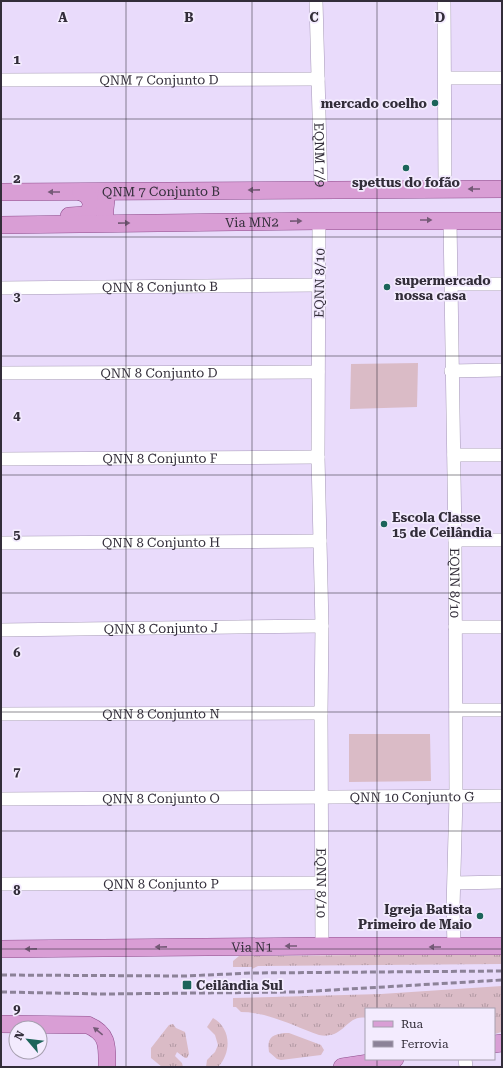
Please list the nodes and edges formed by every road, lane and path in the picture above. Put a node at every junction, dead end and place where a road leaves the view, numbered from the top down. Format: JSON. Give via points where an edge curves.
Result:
{"nodes":[{"id":1,"x":316,"y":1,"type":"edge"},
{"id":2,"x":444,"y":1,"type":"edge"},
{"id":3,"x":444,"y":78,"type":"junction"},
{"id":4,"x":502,"y":78,"type":"edge"},
{"id":5,"x":1,"y":80,"type":"edge"},
{"id":6,"x":318,"y":80,"type":"junction"},
{"id":7,"x":445,"y":189,"type":"junction"},
{"id":8,"x":502,"y":189,"type":"edge"},
{"id":9,"x":321,"y":190,"type":"junction"},
{"id":10,"x":1,"y":192,"type":"edge"},
{"id":11,"x":81,"y":192,"type":"junction"},
{"id":12,"x":107,"y":192,"type":"junction"},
{"id":13,"x":1,"y":218,"type":"edge"},
{"id":14,"x":450,"y":220,"type":"junction"},
{"id":15,"x":502,"y":220,"type":"edge"},
{"id":16,"x":319,"y":221,"type":"junction"},
{"id":17,"x":106,"y":223,"type":"junction"},
{"id":18,"x":1,"y":225,"type":"edge"},
{"id":19,"x":451,"y":284,"type":"junction"},
{"id":20,"x":502,"y":284,"type":"edge"},
{"id":21,"x":318,"y":286,"type":"junction"},
{"id":22,"x":1,"y":288,"type":"edge"},
{"id":23,"x":502,"y":370,"type":"edge"},
{"id":24,"x":452,"y":371,"type":"junction"},
{"id":25,"x":318,"y":372,"type":"junction"},
{"id":26,"x":1,"y":373,"type":"edge"},
{"id":27,"x":454,"y":455,"type":"junction"},
{"id":28,"x":502,"y":455,"type":"edge"},
{"id":29,"x":318,"y":457,"type":"junction"},
{"id":30,"x":1,"y":459,"type":"edge"},
{"id":31,"x":455,"y":540,"type":"junction"},
{"id":32,"x":502,"y":540,"type":"edge"},
{"id":33,"x":320,"y":541,"type":"junction"},
{"id":34,"x":1,"y":543,"type":"edge"},
{"id":35,"x":322,"y":626,"type":"junction"},
{"id":36,"x":455,"y":627,"type":"junction"},
{"id":37,"x":502,"y":627,"type":"edge"},
{"id":38,"x":1,"y":630,"type":"edge"},
{"id":39,"x":456,"y":710,"type":"junction"},
{"id":40,"x":502,"y":710,"type":"edge"},
{"id":41,"x":320,"y":713,"type":"junction"},
{"id":42,"x":1,"y":714,"type":"edge"},
{"id":43,"x":456,"y":796,"type":"junction"},
{"id":44,"x":502,"y":796,"type":"edge"},
{"id":45,"x":321,"y":798,"type":"junction"},
{"id":46,"x":1,"y":799,"type":"edge"},
{"id":47,"x":502,"y":882,"type":"edge"},
{"id":48,"x":321,"y":883,"type":"junction"},
{"id":49,"x":455,"y":883,"type":"junction"},
{"id":50,"x":1,"y":884,"type":"edge"},
{"id":51,"x":322,"y":946,"type":"junction"},
{"id":52,"x":502,"y":946,"type":"edge"},
{"id":53,"x":454,"y":947,"type":"junction"},
{"id":54,"x":1,"y":949,"type":"edge"},
{"id":55,"x":1,"y":1024,"type":"edge"},
{"id":56,"x":388,"y":1060,"type":"edge"},
{"id":57,"x":107,"y":1067,"type":"edge"},
{"id":58,"x":342,"y":1067,"type":"edge"}],
"edges":[{"from":1,"to":6,"type":"street","name":"EQNM 7/9"},
{"from":2,"to":3,"type":"street"},
{"from":3,"to":4,"type":"street"},
{"from":3,"to":7,"type":"street"},
{"from":5,"to":6,"type":"street","name":"QNM 7 Conjunto D"},
{"from":6,"to":9,"type":"street","name":"EQNM 7/9"},
{"from":8,"to":7,"type":"main road","name":"EQNM 7/9","one_way":true},
{"from":7,"to":9,"type":"main road","name":"EQNM 7/9"},
{"from":9,"to":12,"type":"main road","name":"QNM 7 Conjunto B","one_way":true},
{"from":11,"to":10,"type":"main road","name":"QNM 7 Conjunto B","one_way":true},
{"from":11,"to":12,"type":"main road","name":"QNM 7 Conjunto B"},
{"from":11,"to":13,"type":"main road","via":[[87,195],[92,203],[86,216]]},
{"from":12,"to":17,"type":"main road"},
{"from":14,"to":15,"type":"main road","name":"Via MN2"},
{"from":16,"to":14,"type":"main road","name":"Via MN2","one_way":true},
{"from":14,"to":19,"type":"street","name":"EQNN 8/10"},
{"from":17,"to":16,"type":"main road","name":"Via MN2","one_way":true},
{"from":16,"to":21,"type":"street","name":"EQNN 8/10"},
{"from":17,"to":18,"type":"main road","name":"Via MN2"},
{"from":19,"to":20,"type":"street"},
{"from":19,"to":24,"type":"street","name":"EQNN 8/10"},
{"from":21,"to":22,"type":"street","name":"QNN 8 Conjunto B"},
{"from":21,"to":25,"type":"street","name":"EQNN 8/10"},
{"from":23,"to":24,"type":"street"},
{"from":24,"to":27,"type":"street","name":"EQNN 8/10"},
{"from":25,"to":26,"type":"street","name":"QNN 8 Conjunto D"},
{"from":25,"to":29,"type":"street","name":"EQNN 8/10"},
{"from":27,"to":28,"type":"street"},
{"from":27,"to":31,"type":"street","name":"EQNN 8/10"},
{"from":29,"to":30,"type":"street","name":"QNN 8 Conjunto F"},
{"from":29,"to":33,"type":"street","name":"EQNN 8/10"},
{"from":31,"to":32,"type":"street"},
{"from":31,"to":36,"type":"street","name":"EQNN 8/10"},
{"from":33,"to":34,"type":"street","name":"QNN 8 Conjunto H"},
{"from":33,"to":35,"type":"street","name":"EQNN 8/10"},
{"from":35,"to":38,"type":"street","name":"QNN 8 Conjunto J"},
{"from":35,"to":41,"type":"street","name":"EQNN 8/10"},
{"from":36,"to":37,"type":"street"},
{"from":36,"to":39,"type":"street","name":"EQNN 8/10"},
{"from":39,"to":40,"type":"street"},
{"from":39,"to":43,"type":"street","name":"EQNN 8/10"},
{"from":41,"to":42,"type":"street","name":"QNN 8 Conjunto N"},
{"from":41,"to":45,"type":"street","name":"EQNN 8/10"},
{"from":43,"to":44,"type":"street","name":"QNN 10 Conjunto G"},
{"from":43,"to":45,"type":"street","name":"QNN 10 Conjunto G"},
{"from":43,"to":49,"type":"street","name":"EQNN 8/10"},
{"from":45,"to":46,"type":"street","name":"QNN 8 Conjunto O"},
{"from":45,"to":48,"type":"street","name":"EQNN 8/10"},
{"from":47,"to":49,"type":"street"},
{"from":48,"to":50,"type":"street","name":"QNN 8 Conjunto P"},
{"from":48,"to":51,"type":"street","name":"EQNN 8/10"},
{"from":49,"to":53,"type":"street","name":"EQNN 8/10"},
{"from":53,"to":51,"type":"main road","name":"Via N1","one_way":true},
{"from":51,"to":54,"type":"main road","name":"Via N1","one_way":true},
{"from":52,"to":53,"type":"main road","name":"Via N1"},
{"from":57,"to":55,"type":"main road","one_way":true,"via":[[106,1040],[93,1027]]},
{"from":56,"to":58,"type":"main road"}]}
